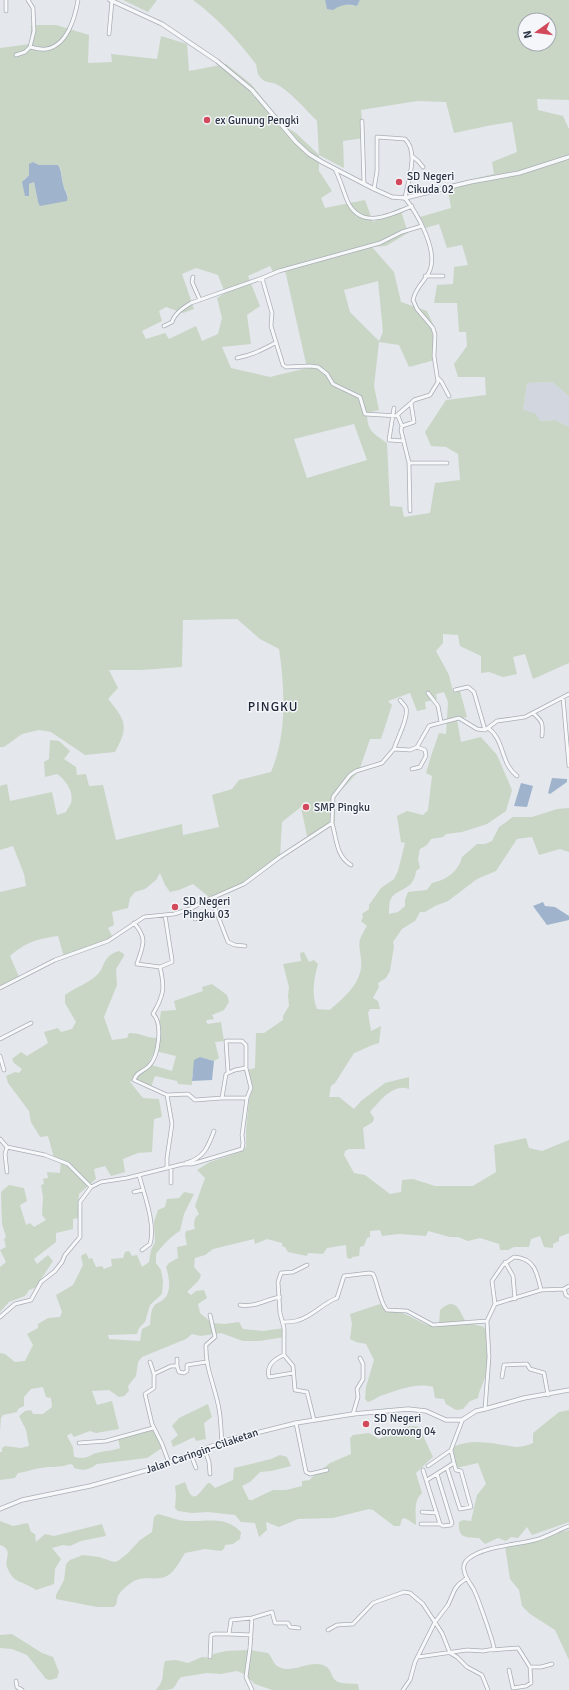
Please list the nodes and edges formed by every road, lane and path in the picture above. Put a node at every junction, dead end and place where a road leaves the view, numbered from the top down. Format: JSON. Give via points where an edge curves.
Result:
{"nodes":[{"id":1,"x":6,"y":0,"type":"edge"},
{"id":2,"x":28,"y":0,"type":"edge"},
{"id":3,"x":78,"y":0,"type":"edge"},
{"id":4,"x":111,"y":1,"type":"edge"},
{"id":5,"x":6,"y":11,"type":"dead end"},
{"id":6,"x":109,"y":34,"type":"dead end"},
{"id":7,"x":30,"y":47,"type":"junction"},
{"id":8,"x":16,"y":55,"type":"dead end"},
{"id":9,"x":362,"y":121,"type":"dead end"},
{"id":10,"x":412,"y":156,"type":"junction"},
{"id":11,"x":569,"y":157,"type":"edge"},
{"id":12,"x":423,"y":167,"type":"dead end"},
{"id":13,"x":335,"y":169,"type":"junction"},
{"id":14,"x":364,"y":184,"type":"junction"},
{"id":15,"x":374,"y":189,"type":"junction"},
{"id":16,"x":405,"y":198,"type":"junction"},
{"id":17,"x":412,"y":206,"type":"junction"},
{"id":18,"x":422,"y":226,"type":"junction"},
{"id":19,"x":426,"y":276,"type":"junction"},
{"id":20,"x":443,"y":276,"type":"dead end"},
{"id":21,"x":193,"y":277,"type":"dead end"},
{"id":22,"x":262,"y":278,"type":"junction"},
{"id":23,"x":200,"y":300,"type":"junction"},
{"id":24,"x":164,"y":326,"type":"dead end"},
{"id":25,"x":275,"y":343,"type":"junction"},
{"id":26,"x":238,"y":358,"type":"dead end"},
{"id":27,"x":438,"y":378,"type":"junction"},
{"id":28,"x":449,"y":396,"type":"dead end"},
{"id":29,"x":411,"y":403,"type":"junction"},
{"id":30,"x":394,"y":408,"type":"dead end"},
{"id":31,"x":393,"y":415,"type":"junction"},
{"id":32,"x":397,"y":415,"type":"junction"},
{"id":33,"x":402,"y":426,"type":"junction"},
{"id":34,"x":404,"y":441,"type":"junction"},
{"id":35,"x":409,"y":463,"type":"junction"},
{"id":36,"x":447,"y":464,"type":"dead end"},
{"id":37,"x":410,"y":511,"type":"dead end"},
{"id":38,"x":455,"y":690,"type":"dead end"},
{"id":39,"x":428,"y":693,"type":"dead end"},
{"id":40,"x":569,"y":694,"type":"edge"},
{"id":41,"x":563,"y":697,"type":"junction"},
{"id":42,"x":400,"y":700,"type":"dead end"},
{"id":43,"x":533,"y":713,"type":"junction"},
{"id":44,"x":441,"y":722,"type":"junction"},
{"id":45,"x":486,"y":729,"type":"junction"},
{"id":46,"x":542,"y":736,"type":"dead end"},
{"id":47,"x":417,"y":746,"type":"junction"},
{"id":48,"x":394,"y":749,"type":"junction"},
{"id":49,"x":569,"y":766,"type":"edge"},
{"id":50,"x":412,"y":769,"type":"dead end"},
{"id":51,"x":517,"y":776,"type":"dead end"},
{"id":52,"x":332,"y":823,"type":"junction"},
{"id":53,"x":351,"y":865,"type":"dead end"},
{"id":54,"x":211,"y":898,"type":"junction"},
{"id":55,"x":190,"y":909,"type":"junction"},
{"id":56,"x":216,"y":912,"type":"junction"},
{"id":57,"x":165,"y":915,"type":"junction"},
{"id":58,"x":134,"y":923,"type":"junction"},
{"id":59,"x":245,"y":946,"type":"dead end"},
{"id":60,"x":160,"y":967,"type":"junction"},
{"id":61,"x":0,"y":988,"type":"edge"},
{"id":62,"x":31,"y":1024,"type":"dead end"},
{"id":63,"x":0,"y":1039,"type":"edge"},
{"id":64,"x":0,"y":1056,"type":"edge"},
{"id":65,"x":246,"y":1068,"type":"junction"},
{"id":66,"x":4,"y":1070,"type":"dead end"},
{"id":67,"x":228,"y":1072,"type":"junction"},
{"id":68,"x":167,"y":1095,"type":"junction"},
{"id":69,"x":222,"y":1098,"type":"junction"},
{"id":70,"x":247,"y":1098,"type":"junction"},
{"id":71,"x":214,"y":1131,"type":"dead end"},
{"id":72,"x":0,"y":1139,"type":"edge"},
{"id":73,"x":8,"y":1146,"type":"junction"},
{"id":74,"x":183,"y":1164,"type":"junction"},
{"id":75,"x":169,"y":1167,"type":"junction"},
{"id":76,"x":7,"y":1172,"type":"dead end"},
{"id":77,"x":139,"y":1175,"type":"junction"},
{"id":78,"x":171,"y":1183,"type":"dead end"},
{"id":79,"x":91,"y":1187,"type":"junction"},
{"id":80,"x":143,"y":1190,"type":"junction"},
{"id":81,"x":134,"y":1192,"type":"dead end"},
{"id":82,"x":142,"y":1250,"type":"dead end"},
{"id":83,"x":505,"y":1262,"type":"junction"},
{"id":84,"x":307,"y":1265,"type":"dead end"},
{"id":85,"x":569,"y":1286,"type":"edge"},
{"id":86,"x":564,"y":1289,"type":"junction"},
{"id":87,"x":540,"y":1290,"type":"junction"},
{"id":88,"x":280,"y":1297,"type":"junction"},
{"id":89,"x":569,"y":1297,"type":"edge"},
{"id":90,"x":515,"y":1299,"type":"junction"},
{"id":91,"x":494,"y":1304,"type":"junction"},
{"id":92,"x":240,"y":1305,"type":"dead end"},
{"id":93,"x":210,"y":1315,"type":"dead end"},
{"id":94,"x":0,"y":1317,"type":"edge"},
{"id":95,"x":487,"y":1321,"type":"junction"},
{"id":96,"x":283,"y":1322,"type":"junction"},
{"id":97,"x":284,"y":1355,"type":"junction"},
{"id":98,"x":360,"y":1358,"type":"dead end"},
{"id":99,"x":177,"y":1359,"type":"dead end"},
{"id":100,"x":150,"y":1362,"type":"dead end"},
{"id":101,"x":206,"y":1362,"type":"junction"},
{"id":102,"x":177,"y":1366,"type":"junction"},
{"id":103,"x":293,"y":1372,"type":"junction"},
{"id":104,"x":154,"y":1374,"type":"junction"},
{"id":105,"x":502,"y":1377,"type":"dead end"},
{"id":106,"x":569,"y":1390,"type":"edge"},
{"id":107,"x":548,"y":1395,"type":"junction"},
{"id":108,"x":485,"y":1408,"type":"junction"},
{"id":109,"x":353,"y":1414,"type":"junction"},
{"id":110,"x":314,"y":1420,"type":"junction"},
{"id":111,"x":462,"y":1422,"type":"dead end"},
{"id":112,"x":296,"y":1423,"type":"junction"},
{"id":113,"x":153,"y":1428,"type":"junction"},
{"id":114,"x":79,"y":1443,"type":"dead end"},
{"id":115,"x":222,"y":1444,"type":"junction"},
{"id":116,"x":205,"y":1450,"type":"junction"},
{"id":117,"x":451,"y":1450,"type":"junction"},
{"id":118,"x":191,"y":1454,"type":"junction"},
{"id":119,"x":169,"y":1463,"type":"junction"},
{"id":120,"x":454,"y":1463,"type":"junction"},
{"id":121,"x":428,"y":1466,"type":"dead end"},
{"id":122,"x":196,"y":1468,"type":"dead end"},
{"id":123,"x":447,"y":1468,"type":"junction"},
{"id":124,"x":327,"y":1470,"type":"dead end"},
{"id":125,"x":423,"y":1470,"type":"dead end"},
{"id":126,"x":210,"y":1474,"type":"dead end"},
{"id":127,"x":436,"y":1474,"type":"junction"},
{"id":128,"x":426,"y":1480,"type":"junction"},
{"id":129,"x":0,"y":1509,"type":"edge"},
{"id":130,"x":422,"y":1512,"type":"dead end"},
{"id":131,"x":437,"y":1513,"type":"junction"},
{"id":132,"x":421,"y":1524,"type":"dead end"},
{"id":133,"x":440,"y":1524,"type":"junction"},
{"id":134,"x":569,"y":1526,"type":"edge"},
{"id":135,"x":466,"y":1578,"type":"junction"},
{"id":136,"x":252,"y":1618,"type":"junction"},
{"id":137,"x":435,"y":1622,"type":"junction"},
{"id":138,"x":299,"y":1628,"type":"dead end"},
{"id":139,"x":328,"y":1630,"type":"dead end"},
{"id":140,"x":229,"y":1634,"type":"junction"},
{"id":141,"x":251,"y":1635,"type":"junction"},
{"id":142,"x":492,"y":1650,"type":"junction"},
{"id":143,"x":450,"y":1653,"type":"junction"},
{"id":144,"x":210,"y":1657,"type":"dead end"},
{"id":145,"x":418,"y":1657,"type":"junction"},
{"id":146,"x":552,"y":1664,"type":"dead end"},
{"id":147,"x":530,"y":1667,"type":"junction"},
{"id":148,"x":509,"y":1670,"type":"dead end"},
{"id":149,"x":16,"y":1681,"type":"dead end"},
{"id":150,"x":527,"y":1688,"type":"edge"},
{"id":151,"x":22,"y":1690,"type":"edge"},
{"id":152,"x":252,"y":1690,"type":"edge"},
{"id":153,"x":403,"y":1690,"type":"edge"},
{"id":154,"x":488,"y":1690,"type":"edge"}],
"edges":[{"from":1,"to":5,"type":"street"},
{"from":2,"to":7,"type":"street","via":[[33,8],[34,31]]},
{"from":3,"to":7,"type":"street","via":[[69,30],[56,45],[45,50]]},
{"from":4,"to":6,"type":"street"},
{"from":4,"to":13,"type":"street","via":[[162,24],[217,61],[252,90],[309,154]]},
{"from":7,"to":8,"type":"street"},
{"from":9,"to":14,"type":"street"},
{"from":10,"to":12,"type":"street"},
{"from":10,"to":15,"type":"street","via":[[411,148],[405,139],[377,137]]},
{"from":10,"to":16,"type":"street"},
{"from":11,"to":16,"type":"street","via":[[519,172]]},
{"from":13,"to":14,"type":"street"},
{"from":13,"to":17,"type":"street","via":[[348,200],[360,214],[369,218],[384,217]]},
{"from":14,"to":15,"type":"street"},
{"from":15,"to":16,"type":"street","via":[[392,197]]},
{"from":16,"to":17,"type":"street"},
{"from":17,"to":18,"type":"street"},
{"from":18,"to":19,"type":"street","via":[[431,260]]},
{"from":18,"to":22,"type":"street","via":[[380,243]]},
{"from":19,"to":20,"type":"street"},
{"from":19,"to":27,"type":"street","via":[[417,288],[413,300],[434,332],[434,356]]},
{"from":21,"to":23,"type":"street","via":[[192,282]]},
{"from":22,"to":23,"type":"street"},
{"from":22,"to":25,"type":"street","via":[[272,313],[271,326]]},
{"from":23,"to":24,"type":"street","via":[[181,310],[172,322]]},
{"from":25,"to":26,"type":"street","via":[[254,355]]},
{"from":25,"to":31,"type":"street","via":[[286,367],[318,367],[327,374],[333,384],[360,397],[365,414]]},
{"from":27,"to":28,"type":"street"},
{"from":27,"to":29,"type":"street","via":[[437,385],[430,395]]},
{"from":29,"to":32,"type":"street"},
{"from":29,"to":33,"type":"street","via":[[414,422]]},
{"from":30,"to":31,"type":"street"},
{"from":31,"to":32,"type":"street"},
{"from":31,"to":34,"type":"street","via":[[389,440]]},
{"from":32,"to":33,"type":"street"},
{"from":33,"to":34,"type":"street"},
{"from":34,"to":35,"type":"street"},
{"from":35,"to":36,"type":"street"},
{"from":35,"to":37,"type":"street"},
{"from":38,"to":45,"type":"street","via":[[471,688]]},
{"from":39,"to":44,"type":"street","via":[[438,706]]},
{"from":40,"to":41,"type":"street"},
{"from":41,"to":43,"type":"street"},
{"from":41,"to":49,"type":"street"},
{"from":42,"to":48,"type":"street","via":[[407,712]]},
{"from":43,"to":45,"type":"street","via":[[497,721]]},
{"from":43,"to":46,"type":"street","via":[[543,723]]},
{"from":44,"to":45,"type":"street","via":[[459,718],[477,729]]},
{"from":44,"to":47,"type":"street","via":[[429,726]]},
{"from":45,"to":51,"type":"street","via":[[496,736],[507,766]]},
{"from":47,"to":48,"type":"street","via":[[410,750]]},
{"from":47,"to":50,"type":"street","via":[[425,750],[426,756],[420,767]]},
{"from":48,"to":52,"type":"street","via":[[382,763],[350,775],[333,797]]},
{"from":52,"to":53,"type":"street","via":[[340,856]]},
{"from":52,"to":54,"type":"street","via":[[244,884]]},
{"from":54,"to":55,"type":"street"},
{"from":54,"to":56,"type":"street"},
{"from":55,"to":56,"type":"street","via":[[196,919]]},
{"from":55,"to":57,"type":"street"},
{"from":56,"to":59,"type":"street","via":[[228,942]]},
{"from":57,"to":58,"type":"street","via":[[144,917]]},
{"from":57,"to":60,"type":"street","via":[[172,962]]},
{"from":58,"to":60,"type":"street","via":[[142,932],[144,941],[137,964]]},
{"from":58,"to":61,"type":"street","via":[[108,941],[55,960]]},
{"from":60,"to":68,"type":"street","via":[[164,988],[153,1014],[158,1022],[159,1040],[149,1066],[137,1073],[134,1080]]},
{"from":62,"to":63,"type":"street"},
{"from":64,"to":66,"type":"street"},
{"from":65,"to":67,"type":"street"},
{"from":65,"to":67,"type":"street","via":[[244,1042],[226,1041]]},
{"from":65,"to":70,"type":"street","via":[[251,1088]]},
{"from":67,"to":69,"type":"street"},
{"from":68,"to":69,"type":"street","via":[[188,1094],[195,1100]]},
{"from":68,"to":75,"type":"street","via":[[172,1124],[167,1158]]},
{"from":69,"to":70,"type":"street"},
{"from":70,"to":74,"type":"street","via":[[242,1149],[192,1164]]},
{"from":71,"to":74,"type":"street","via":[[203,1155]]},
{"from":72,"to":73,"type":"street"},
{"from":73,"to":76,"type":"street","via":[[5,1154]]},
{"from":73,"to":79,"type":"street","via":[[68,1164]]},
{"from":74,"to":75,"type":"street"},
{"from":75,"to":77,"type":"street"},
{"from":75,"to":78,"type":"street"},
{"from":77,"to":79,"type":"street","via":[[101,1182]]},
{"from":77,"to":80,"type":"street"},
{"from":79,"to":94,"type":"street","via":[[80,1202],[80,1234],[62,1262],[41,1282],[31,1300],[16,1304]]},
{"from":80,"to":81,"type":"street"},
{"from":80,"to":82,"type":"street","via":[[151,1236],[150,1244]]},
{"from":83,"to":87,"type":"street","via":[[514,1257],[527,1259],[537,1275]]},
{"from":83,"to":90,"type":"street","via":[[513,1276]]},
{"from":83,"to":91,"type":"street","via":[[492,1281]]},
{"from":84,"to":88,"type":"street","via":[[293,1272],[279,1274]]},
{"from":85,"to":86,"type":"street"},
{"from":86,"to":87,"type":"street"},
{"from":86,"to":89,"type":"street"},
{"from":87,"to":90,"type":"street"},
{"from":88,"to":92,"type":"street","via":[[262,1303]]},
{"from":88,"to":96,"type":"street"},
{"from":90,"to":91,"type":"street"},
{"from":91,"to":95,"type":"street"},
{"from":93,"to":101,"type":"street","via":[[214,1337],[206,1345]]},
{"from":95,"to":96,"type":"street","via":[[433,1325],[407,1311],[387,1310],[376,1279],[369,1272],[344,1276],[337,1298],[300,1320]]},
{"from":95,"to":108,"type":"street","via":[[489,1357]]},
{"from":96,"to":97,"type":"street"},
{"from":97,"to":103,"type":"street","via":[[292,1362]]},
{"from":97,"to":103,"type":"street","via":[[271,1363],[269,1377]]},
{"from":98,"to":109,"type":"street","via":[[363,1364],[363,1379],[357,1389],[358,1397]]},
{"from":99,"to":102,"type":"street"},
{"from":100,"to":104,"type":"street"},
{"from":101,"to":102,"type":"street","via":[[188,1365],[184,1373],[179,1372]]},
{"from":101,"to":115,"type":"street","via":[[219,1408]]},
{"from":102,"to":104,"type":"street"},
{"from":103,"to":110,"type":"street","via":[[295,1390],[307,1392]]},
{"from":104,"to":113,"type":"street","via":[[154,1388],[145,1394]]},
{"from":105,"to":107,"type":"street","via":[[504,1364],[527,1364],[530,1369],[544,1373]]},
{"from":106,"to":107,"type":"street","name":"Jalan Caringin–Cilaketan"},
{"from":107,"to":108,"type":"street","name":"Jalan Caringin–Cilaketan"},
{"from":108,"to":109,"type":"street","name":"Jalan Caringin–Cilaketan","via":[[462,1420],[452,1421],[426,1411],[408,1409]]},
{"from":109,"to":110,"type":"street","name":"Jalan Caringin–Cilaketan"},
{"from":110,"to":112,"type":"street","name":"Jalan Caringin–Cilaketan"},
{"from":111,"to":117,"type":"street"},
{"from":112,"to":115,"type":"street","name":"Jalan Caringin–Cilaketan","via":[[228,1440]]},
{"from":112,"to":124,"type":"street","via":[[306,1472],[310,1474]]},
{"from":113,"to":114,"type":"street","via":[[106,1441]]},
{"from":113,"to":119,"type":"street"},
{"from":115,"to":116,"type":"street","name":"Jalan Caringin–Cilaketan"},
{"from":116,"to":118,"type":"street","name":"Jalan Caringin–Cilaketan"},
{"from":116,"to":126,"type":"street"},
{"from":117,"to":120,"type":"street"},
{"from":117,"to":121,"type":"street"},
{"from":118,"to":119,"type":"street","name":"Jalan Caringin–Cilaketan"},
{"from":118,"to":122,"type":"street"},
{"from":119,"to":129,"type":"street","name":"Jalan Caringin–Cilaketan","via":[[90,1486],[22,1500]]},
{"from":120,"to":123,"type":"street"},
{"from":120,"to":123,"type":"street","via":[[456,1470],[461,1471],[471,1507],[460,1509]]},
{"from":123,"to":127,"type":"street"},
{"from":125,"to":128,"type":"street"},
{"from":127,"to":128,"type":"street"},
{"from":127,"to":133,"type":"street","via":[[452,1523],[443,1526]]},
{"from":128,"to":131,"type":"street"},
{"from":130,"to":131,"type":"street"},
{"from":131,"to":133,"type":"street"},
{"from":132,"to":133,"type":"street"},
{"from":134,"to":135,"type":"street","via":[[547,1536],[503,1546],[469,1558],[463,1567]]},
{"from":135,"to":137,"type":"street","via":[[459,1584]]},
{"from":135,"to":142,"type":"street","via":[[476,1595],[492,1639]]},
{"from":136,"to":138,"type":"street","via":[[272,1612],[275,1623],[288,1623],[290,1627]]},
{"from":136,"to":140,"type":"street","via":[[232,1620]]},
{"from":136,"to":141,"type":"street"},
{"from":137,"to":139,"type":"street","via":[[416,1597],[404,1592],[373,1603],[353,1624],[337,1625]]},
{"from":137,"to":143,"type":"street"},
{"from":137,"to":145,"type":"street"},
{"from":140,"to":141,"type":"street"},
{"from":140,"to":144,"type":"street","via":[[211,1635]]},
{"from":141,"to":152,"type":"street","via":[[246,1677]]},
{"from":142,"to":143,"type":"street"},
{"from":142,"to":147,"type":"street","via":[[518,1648]]},
{"from":143,"to":145,"type":"street"},
{"from":143,"to":154,"type":"street","via":[[482,1675]]},
{"from":145,"to":153,"type":"street","via":[[410,1680]]},
{"from":146,"to":147,"type":"street"},
{"from":147,"to":150,"type":"street","via":[[532,1682]]},
{"from":148,"to":150,"type":"street","via":[[513,1688]]},
{"from":149,"to":151,"type":"street","via":[[17,1687]]}]}
